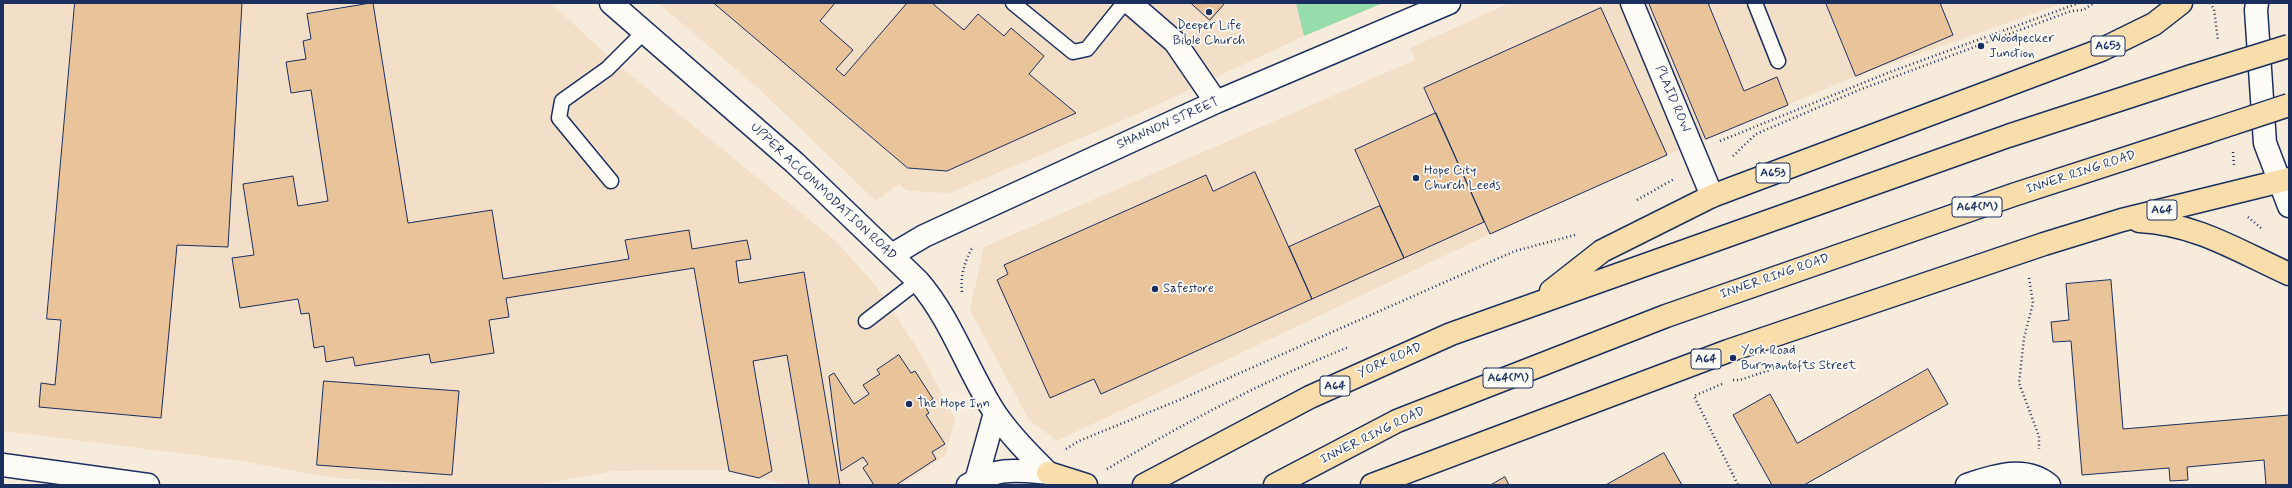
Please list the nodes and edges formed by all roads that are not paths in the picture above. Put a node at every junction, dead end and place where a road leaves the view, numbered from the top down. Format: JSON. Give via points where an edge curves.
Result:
{"nodes":[{"id":1,"x":611,"y":3,"type":"edge"},
{"id":2,"x":1013,"y":3,"type":"edge"},
{"id":3,"x":1124,"y":3,"type":"edge"},
{"id":4,"x":1130,"y":3,"type":"edge"},
{"id":5,"x":1449,"y":3,"type":"edge"},
{"id":6,"x":1632,"y":3,"type":"edge"},
{"id":7,"x":1755,"y":3,"type":"edge"},
{"id":8,"x":2181,"y":3,"type":"edge"},
{"id":9,"x":2257,"y":3,"type":"edge"},
{"id":10,"x":644,"y":32,"type":"junction"},
{"id":11,"x":2289,"y":46,"type":"edge"},
{"id":12,"x":1778,"y":61,"type":"dead end"},
{"id":13,"x":1216,"y":102,"type":"junction"},
{"id":14,"x":2289,"y":106,"type":"edge"},
{"id":15,"x":2285,"y":180,"type":"edge"},
{"id":16,"x":611,"y":181,"type":"dead end"},
{"id":17,"x":1712,"y":196,"type":"junction"},
{"id":18,"x":2289,"y":206,"type":"edge"},
{"id":19,"x":2122,"y":220,"type":"junction"},
{"id":20,"x":892,"y":256,"type":"junction"},
{"id":21,"x":2289,"y":274,"type":"edge"},
{"id":22,"x":918,"y":281,"type":"junction"},
{"id":23,"x":1534,"y":304,"type":"junction"},
{"id":24,"x":866,"y":320,"type":"dead end"},
{"id":25,"x":995,"y":413,"type":"junction"},
{"id":26,"x":3,"y":465,"type":"edge"},
{"id":27,"x":1048,"y":473,"type":"junction"},
{"id":28,"x":2044,"y":481,"type":"edge"},
{"id":29,"x":112,"y":483,"type":"edge"},
{"id":30,"x":972,"y":483,"type":"edge"},
{"id":31,"x":148,"y":485,"type":"edge"},
{"id":32,"x":1086,"y":485,"type":"edge"},
{"id":33,"x":1144,"y":485,"type":"edge"},
{"id":34,"x":1275,"y":485,"type":"edge"},
{"id":35,"x":1372,"y":485,"type":"edge"},
{"id":36,"x":1967,"y":485,"type":"edge"}],
"edges":[{"from":1,"to":10,"type":"street","name":"UPPER ACCOMMODATION ROAD"},
{"from":2,"to":3,"type":"lane","via":[[1073,52],[1079,52],[1087,49]]},
{"from":4,"to":13,"type":"street","via":[[1175,42]]},
{"from":5,"to":13,"type":"street","name":"SHANNON STREET"},
{"from":6,"to":17,"type":"street","name":"PLAID ROW"},
{"from":7,"to":12,"type":"lane"},
{"from":8,"to":17,"type":"highway","number":"A653","via":[[2154,24],[2101,50]]},
{"from":9,"to":15,"type":"street","via":[[2265,144]]},
{"from":10,"to":16,"type":"lane","via":[[607,69],[562,101],[559,118]]},
{"from":10,"to":20,"type":"street","name":"UPPER ACCOMMODATION ROAD","via":[[795,163]]},
{"from":11,"to":23,"type":"highway","number":"A64","bridge":true,"via":[[2001,139]]},
{"from":13,"to":20,"type":"street","name":"SHANNON STREET","via":[[924,236]]},
{"from":14,"to":34,"type":"highway","name":"INNER RING ROAD","number":"A64(M)","bridge":true,"via":[[2013,195],[1666,316],[1397,421]]},
{"from":15,"to":18,"type":"street"},
{"from":15,"to":19,"type":"highway","number":"A64"},
{"from":17,"to":23,"type":"highway","number":"A653","via":[[1602,251]]},
{"from":19,"to":21,"type":"highway","number":"A64","via":[[2162,222],[2192,230]]},
{"from":19,"to":35,"type":"highway","number":"A64","via":[[2037,246],[1728,351]]},
{"from":20,"to":22,"type":"street","name":"UPPER ACCOMMODATION ROAD"},
{"from":22,"to":24,"type":"lane"},
{"from":22,"to":25,"type":"street","name":"UPPER ACCOMMODATION ROAD","via":[[935,300]]},
{"from":23,"to":33,"type":"highway","name":"YORK ROAD","number":"A64","via":[[1450,334],[1310,397]]},
{"from":25,"to":27,"type":"street","name":"UPPER ACCOMMODATION ROAD","via":[[1022,447]]},
{"from":25,"to":30,"type":"street"},
{"from":26,"to":29,"type":"street"},
{"from":27,"to":30,"type":"street","via":[[1014,470],[988,474]]},
{"from":27,"to":32,"type":"highway"},
{"from":28,"to":36,"type":"street","via":[[2010,473]]},
{"from":29,"to":31,"type":"street"}]}
